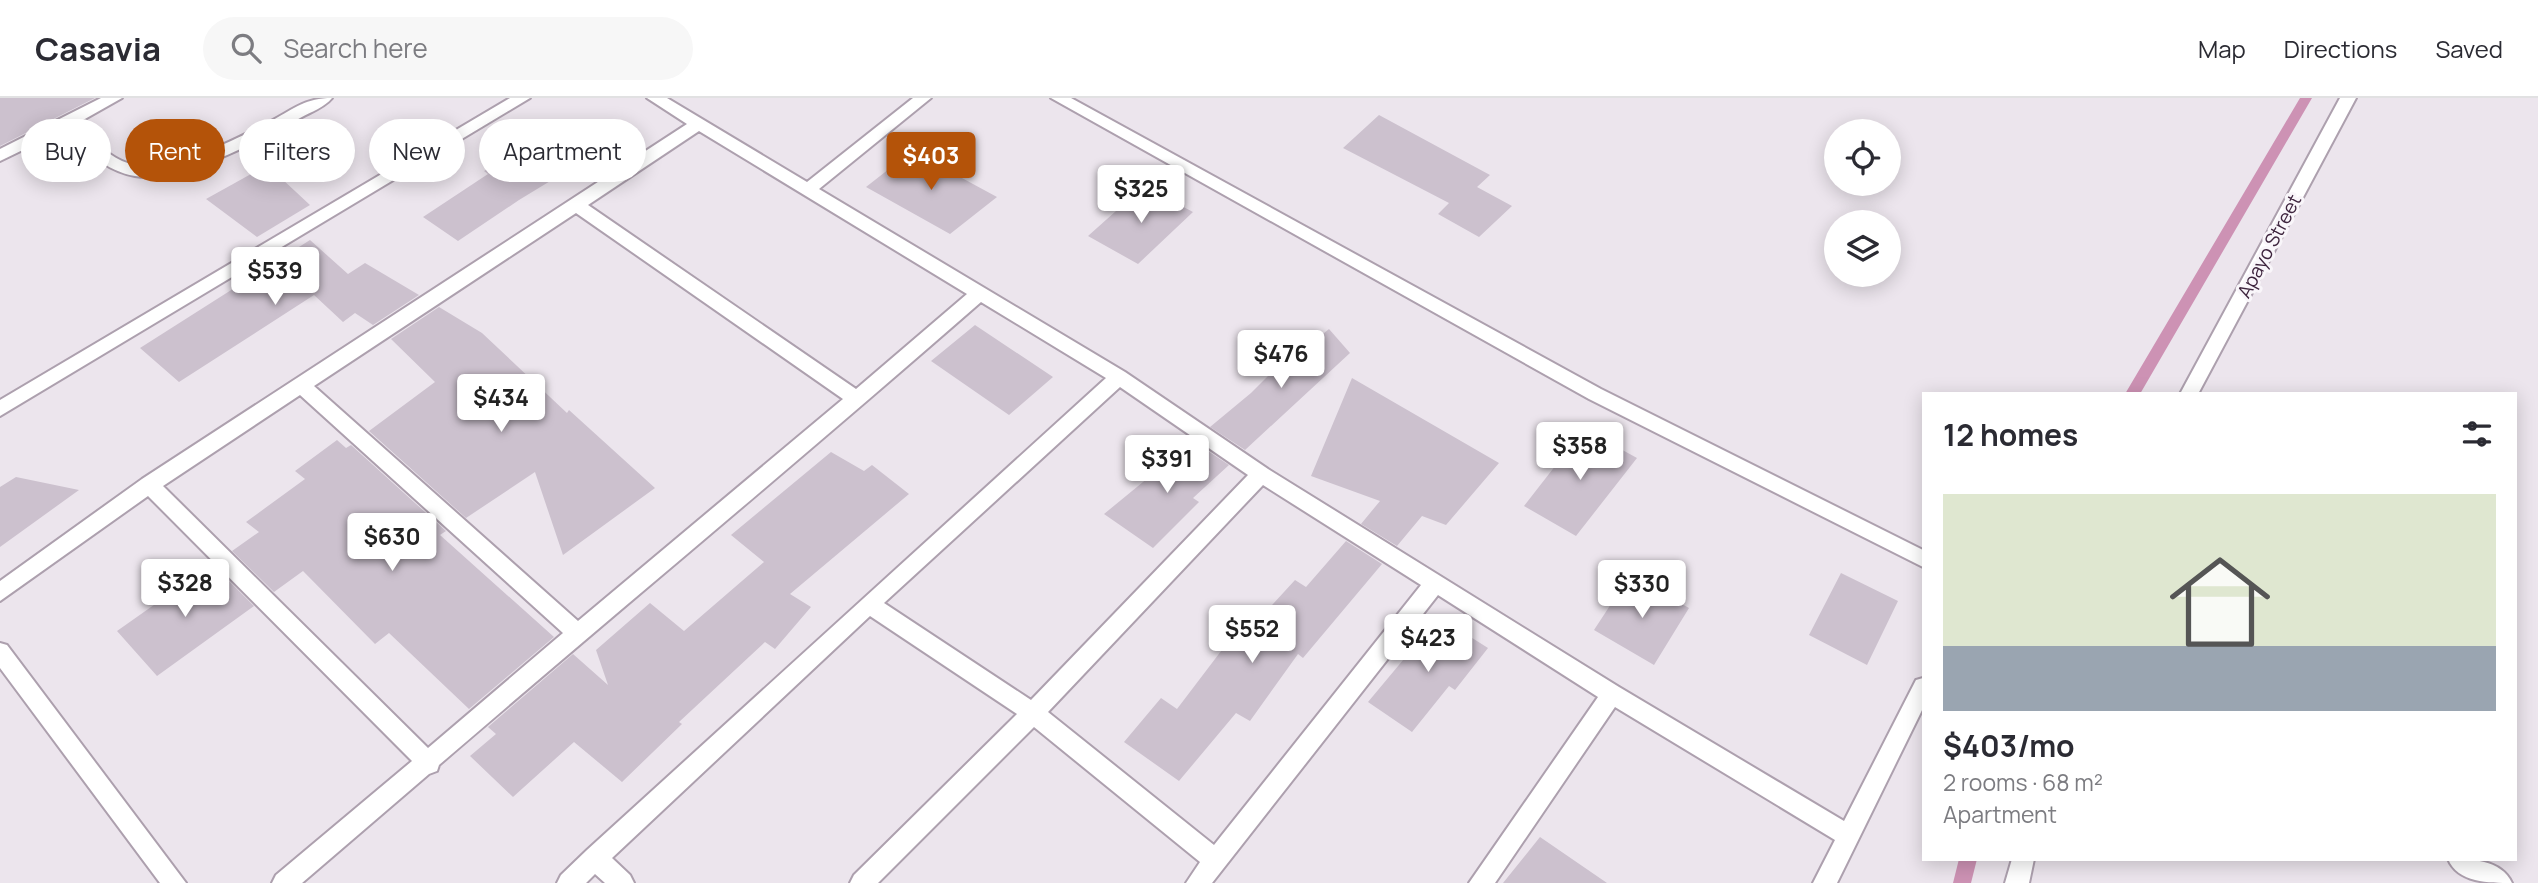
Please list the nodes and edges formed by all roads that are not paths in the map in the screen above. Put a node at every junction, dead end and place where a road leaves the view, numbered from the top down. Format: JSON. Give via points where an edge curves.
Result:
{"nodes":[{"id":1,"x":114,"y":98,"type":"edge"},
{"id":2,"x":324,"y":98,"type":"edge"},
{"id":3,"x":522,"y":98,"type":"edge"},
{"id":4,"x":655,"y":98,"type":"edge"},
{"id":5,"x":923,"y":98,"type":"edge"},
{"id":6,"x":1059,"y":98,"type":"edge"},
{"id":7,"x":2348,"y":98,"type":"edge"},
{"id":8,"x":74,"y":119,"type":"edge"},
{"id":9,"x":699,"y":124,"type":"junction"},
{"id":10,"x":21,"y":146,"type":"edge"},
{"id":11,"x":0,"y":156,"type":"edge"},
{"id":12,"x":111,"y":161,"type":"edge"},
{"id":13,"x":808,"y":188,"type":"junction"},
{"id":14,"x":576,"y":205,"type":"junction"},
{"id":15,"x":981,"y":292,"type":"junction"},
{"id":16,"x":1119,"y":377,"type":"junction"},
{"id":17,"x":301,"y":385,"type":"junction"},
{"id":18,"x":2190,"y":392,"type":"edge"},
{"id":19,"x":858,"y":400,"type":"junction"},
{"id":20,"x":0,"y":409,"type":"edge"},
{"id":21,"x":1261,"y":474,"type":"junction"},
{"id":22,"x":149,"y":485,"type":"junction"},
{"id":23,"x":1922,"y":558,"type":"edge"},
{"id":24,"x":1436,"y":582,"type":"junction"},
{"id":25,"x":0,"y":592,"type":"edge"},
{"id":26,"x":869,"y":604,"type":"junction"},
{"id":27,"x":577,"y":633,"type":"junction"},
{"id":28,"x":0,"y":652,"type":"edge"},
{"id":29,"x":1922,"y":689,"type":"edge"},
{"id":30,"x":1612,"y":694,"type":"junction"},
{"id":31,"x":1033,"y":713,"type":"junction"},
{"id":32,"x":429,"y":764,"type":"junction"},
{"id":33,"x":1847,"y":835,"type":"junction"},
{"id":34,"x":595,"y":858,"type":"junction"},
{"id":35,"x":1215,"y":860,"type":"junction"},
{"id":36,"x":2462,"y":861,"type":"edge"},
{"id":37,"x":174,"y":883,"type":"edge"},
{"id":38,"x":284,"y":883,"type":"edge"},
{"id":39,"x":569,"y":883,"type":"edge"},
{"id":40,"x":622,"y":883,"type":"edge"},
{"id":41,"x":862,"y":883,"type":"edge"},
{"id":42,"x":1198,"y":883,"type":"edge"},
{"id":43,"x":1481,"y":883,"type":"edge"},
{"id":44,"x":1825,"y":883,"type":"edge"},
{"id":45,"x":2500,"y":883,"type":"edge"}],
"edges":[{"from":1,"to":8,"type":"street"},
{"from":2,"to":12,"type":"street","via":[[257,135],[170,169],[144,171]]},
{"from":3,"to":20,"type":"street"},
{"from":4,"to":9,"type":"street"},
{"from":5,"to":13,"type":"street"},
{"from":6,"to":23,"type":"street","via":[[1595,394]]},
{"from":7,"to":18,"type":"street","name":"Apayo Street"},
{"from":9,"to":13,"type":"street"},
{"from":9,"to":14,"type":"street"},
{"from":10,"to":11,"type":"street"},
{"from":13,"to":15,"type":"street"},
{"from":14,"to":17,"type":"street"},
{"from":14,"to":19,"type":"street"},
{"from":15,"to":16,"type":"street"},
{"from":15,"to":19,"type":"street"},
{"from":16,"to":21,"type":"street"},
{"from":16,"to":26,"type":"street"},
{"from":17,"to":22,"type":"street"},
{"from":17,"to":27,"type":"street"},
{"from":19,"to":27,"type":"street"},
{"from":21,"to":24,"type":"street"},
{"from":21,"to":31,"type":"street"},
{"from":22,"to":25,"type":"street"},
{"from":22,"to":32,"type":"street"},
{"from":24,"to":30,"type":"street"},
{"from":24,"to":35,"type":"street"},
{"from":26,"to":31,"type":"street"},
{"from":26,"to":34,"type":"street"},
{"from":27,"to":32,"type":"street"},
{"from":28,"to":37,"type":"street"},
{"from":29,"to":33,"type":"street"},
{"from":30,"to":33,"type":"street"},
{"from":30,"to":43,"type":"street"},
{"from":31,"to":35,"type":"street"},
{"from":31,"to":41,"type":"street"},
{"from":32,"to":38,"type":"street"},
{"from":33,"to":44,"type":"street"},
{"from":34,"to":39,"type":"street"},
{"from":34,"to":40,"type":"street"},
{"from":35,"to":42,"type":"street"},
{"from":36,"to":45,"type":"street"}]}
